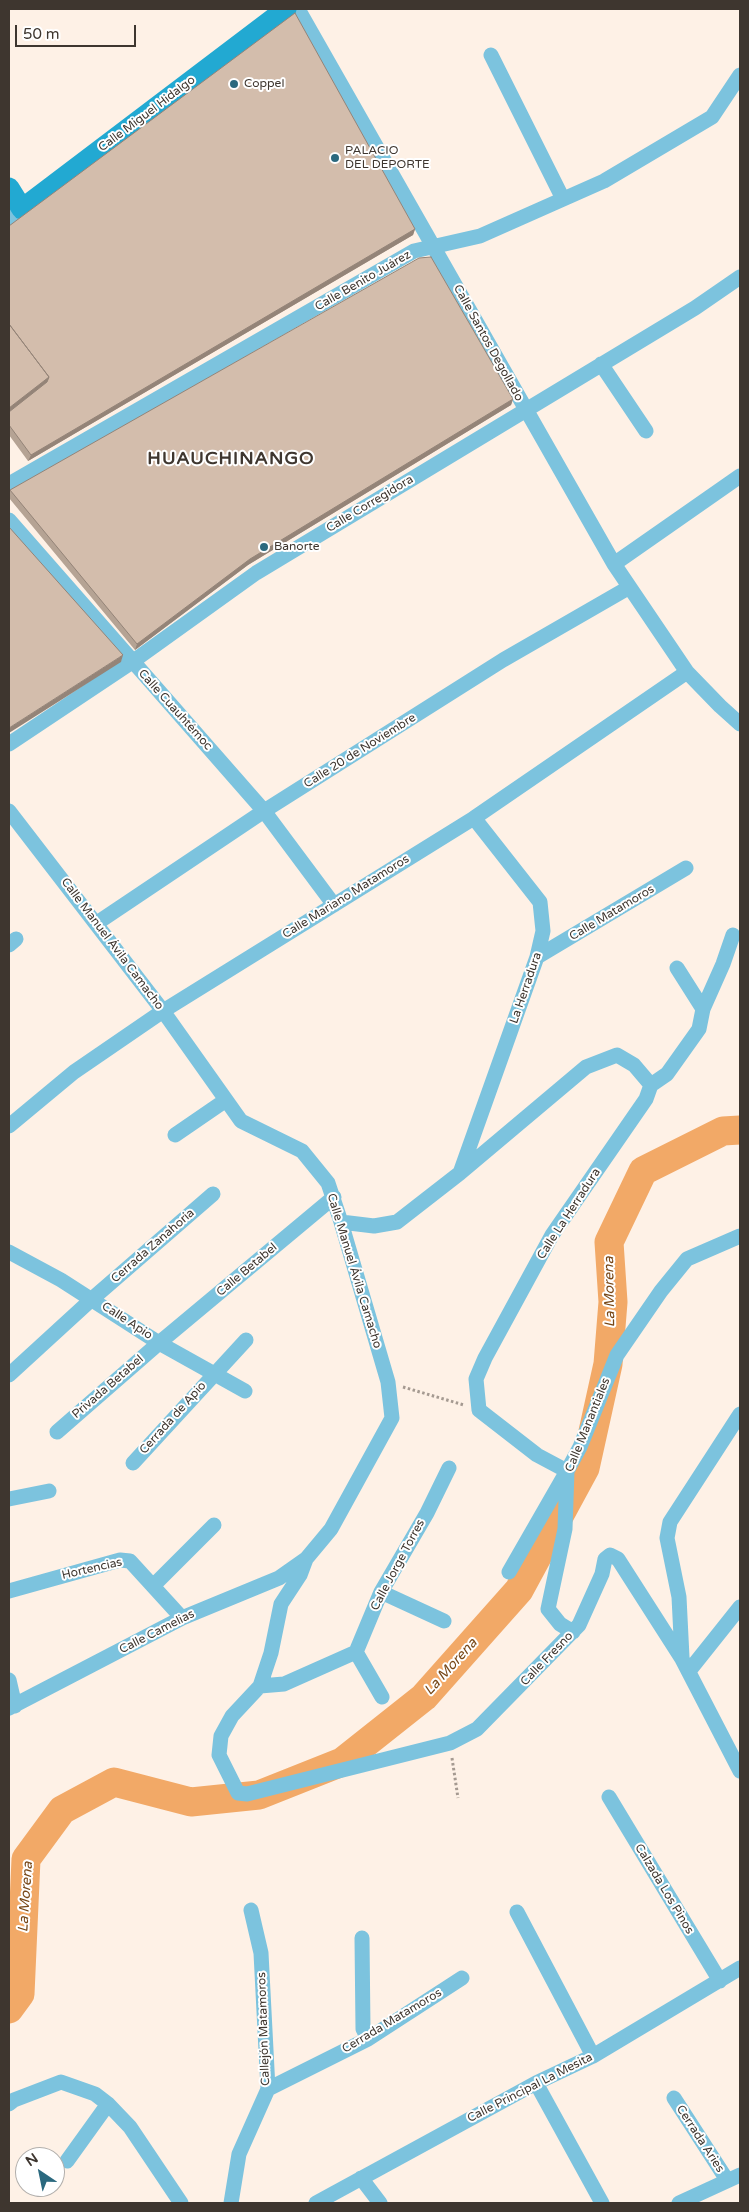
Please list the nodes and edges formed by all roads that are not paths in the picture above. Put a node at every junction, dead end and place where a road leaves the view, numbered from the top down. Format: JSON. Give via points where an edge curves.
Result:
{"nodes":[{"id":1,"x":286,"y":9,"type":"edge"},
{"id":2,"x":298,"y":9,"type":"edge"},
{"id":3,"x":491,"y":56,"type":"dead end"},
{"id":4,"x":739,"y":83,"type":"edge"},
{"id":5,"x":9,"y":188,"type":"edge"},
{"id":6,"x":563,"y":199,"type":"junction"},
{"id":7,"x":15,"y":214,"type":"edge"},
{"id":8,"x":433,"y":247,"type":"junction"},
{"id":9,"x":740,"y":277,"type":"edge"},
{"id":10,"x":601,"y":364,"type":"junction"},
{"id":11,"x":525,"y":409,"type":"junction"},
{"id":12,"x":646,"y":431,"type":"dead end"},
{"id":13,"x":740,"y":476,"type":"edge"},
{"id":14,"x":9,"y":484,"type":"edge"},
{"id":15,"x":9,"y":520,"type":"edge"},
{"id":16,"x":614,"y":564,"type":"junction"},
{"id":17,"x":628,"y":588,"type":"junction"},
{"id":18,"x":132,"y":662,"type":"junction"},
{"id":19,"x":687,"y":672,"type":"junction"},
{"id":20,"x":740,"y":724,"type":"edge"},
{"id":21,"x":9,"y":744,"type":"edge"},
{"id":22,"x":9,"y":811,"type":"edge"},
{"id":23,"x":264,"y":811,"type":"junction"},
{"id":24,"x":474,"y":818,"type":"junction"},
{"id":25,"x":686,"y":868,"type":"dead end"},
{"id":26,"x":334,"y":905,"type":"junction"},
{"id":27,"x":97,"y":923,"type":"junction"},
{"id":28,"x":734,"y":935,"type":"dead end"},
{"id":29,"x":537,"y":957,"type":"junction"},
{"id":30,"x":677,"y":968,"type":"dead end"},
{"id":31,"x":704,"y":1009,"type":"junction"},
{"id":32,"x":163,"y":1011,"type":"junction"},
{"id":33,"x":651,"y":1085,"type":"junction"},
{"id":34,"x":226,"y":1100,"type":"junction"},
{"id":35,"x":9,"y":1126,"type":"edge"},
{"id":36,"x":175,"y":1135,"type":"dead end"},
{"id":37,"x":460,"y":1173,"type":"junction"},
{"id":38,"x":213,"y":1194,"type":"dead end"},
{"id":39,"x":334,"y":1197,"type":"junction"},
{"id":40,"x":341,"y":1222,"type":"junction"},
{"id":41,"x":740,"y":1236,"type":"edge"},
{"id":42,"x":9,"y":1252,"type":"edge"},
{"id":43,"x":92,"y":1299,"type":"junction"},
{"id":44,"x":246,"y":1340,"type":"dead end"},
{"id":45,"x":159,"y":1343,"type":"junction"},
{"id":46,"x":214,"y":1373,"type":"junction"},
{"id":47,"x":9,"y":1374,"type":"edge"},
{"id":48,"x":244,"y":1391,"type":"dead end"},
{"id":49,"x":740,"y":1414,"type":"edge"},
{"id":50,"x":57,"y":1432,"type":"dead end"},
{"id":51,"x":133,"y":1463,"type":"dead end"},
{"id":52,"x":449,"y":1468,"type":"dead end"},
{"id":53,"x":567,"y":1471,"type":"junction"},
{"id":54,"x":49,"y":1492,"type":"dead end"},
{"id":55,"x":9,"y":1499,"type":"edge"},
{"id":56,"x":214,"y":1524,"type":"dead end"},
{"id":57,"x":306,"y":1559,"type":"junction"},
{"id":58,"x":509,"y":1572,"type":"dead end"},
{"id":59,"x":153,"y":1586,"type":"junction"},
{"id":60,"x":9,"y":1591,"type":"edge"},
{"id":61,"x":381,"y":1592,"type":"junction"},
{"id":62,"x":740,"y":1607,"type":"edge"},
{"id":63,"x":182,"y":1618,"type":"junction"},
{"id":64,"x":444,"y":1621,"type":"dead end"},
{"id":65,"x":573,"y":1632,"type":"junction"},
{"id":66,"x":356,"y":1652,"type":"junction"},
{"id":67,"x":685,"y":1665,"type":"junction"},
{"id":68,"x":9,"y":1680,"type":"edge"},
{"id":69,"x":260,"y":1686,"type":"junction"},
{"id":70,"x":382,"y":1697,"type":"dead end"},
{"id":71,"x":12,"y":1707,"type":"edge"},
{"id":72,"x":740,"y":1769,"type":"edge"},
{"id":73,"x":609,"y":1797,"type":"dead end"},
{"id":74,"x":251,"y":1910,"type":"dead end"},
{"id":75,"x":517,"y":1912,"type":"dead end"},
{"id":76,"x":362,"y":1938,"type":"dead end"},
{"id":77,"x":740,"y":1968,"type":"edge"},
{"id":78,"x":462,"y":1978,"type":"dead end"},
{"id":79,"x":720,"y":1981,"type":"junction"},
{"id":80,"x":368,"y":2039,"type":"junction"},
{"id":81,"x":593,"y":2056,"type":"junction"},
{"id":82,"x":536,"y":2083,"type":"junction"},
{"id":83,"x":268,"y":2089,"type":"junction"},
{"id":84,"x":674,"y":2098,"type":"dead end"},
{"id":85,"x":9,"y":2104,"type":"edge"},
{"id":86,"x":108,"y":2104,"type":"junction"},
{"id":87,"x":67,"y":2161,"type":"dead end"},
{"id":88,"x":733,"y":2177,"type":"edge"},
{"id":89,"x":361,"y":2178,"type":"junction"},
{"id":90,"x":180,"y":2203,"type":"edge"},
{"id":91,"x":231,"y":2203,"type":"edge"},
{"id":92,"x":316,"y":2203,"type":"edge"},
{"id":93,"x":380,"y":2203,"type":"edge"},
{"id":94,"x":602,"y":2203,"type":"edge"},
{"id":95,"x":679,"y":2203,"type":"edge"}],
"edges":[{"from":1,"to":7,"type":"main road","name":"Calle Miguel Hidalgo"},
{"from":2,"to":8,"type":"street","name":"Calle Santos Degollado"},
{"from":3,"to":6,"type":"street"},
{"from":4,"to":6,"type":"street","name":"Calle Benito Juárez","via":[[712,117],[604,181]]},
{"from":5,"to":7,"type":"main road"},
{"from":6,"to":8,"type":"street","name":"Calle Benito Juárez","via":[[480,236]]},
{"from":8,"to":11,"type":"street","name":"Calle Santos Degollado"},
{"from":8,"to":14,"type":"street","name":"Calle Benito Juárez","via":[[414,251]]},
{"from":9,"to":10,"type":"street","name":"Calle Corregidora","via":[[696,308]]},
{"from":10,"to":11,"type":"street","name":"Calle Corregidora"},
{"from":10,"to":12,"type":"street"},
{"from":11,"to":16,"type":"street","name":"Calle Santos Degollado"},
{"from":11,"to":18,"type":"street","name":"Calle Corregidora","via":[[256,574]]},
{"from":13,"to":16,"type":"street"},
{"from":15,"to":18,"type":"street","name":"Calle Cuauhtémoc"},
{"from":16,"to":17,"type":"street","name":"Calle Santos Degollado"},
{"from":17,"to":19,"type":"street","name":"Calle Santos Degollado"},
{"from":17,"to":23,"type":"street","name":"Calle 20 de Noviembre","via":[[503,660]]},
{"from":18,"to":21,"type":"street","name":"Calle Corregidora"},
{"from":18,"to":23,"type":"street","name":"Calle Cuauhtémoc"},
{"from":19,"to":20,"type":"street","name":"Calle Santos Degollado"},
{"from":19,"to":24,"type":"street","name":"Calle Mariano Matamoros"},
{"from":22,"to":27,"type":"street","name":"Calle Manuel Ávila Camacho"},
{"from":23,"to":26,"type":"street","name":"Calle Cuauhtémoc"},
{"from":23,"to":27,"type":"street","name":"Calle 20 de Noviembre"},
{"from":24,"to":26,"type":"street","name":"Calle Mariano Matamoros"},
{"from":24,"to":29,"type":"street","name":"La Herradura","via":[[540,902],[543,932]]},
{"from":25,"to":29,"type":"street","name":"Calle Matamoros"},
{"from":26,"to":32,"type":"street","name":"Calle Mariano Matamoros"},
{"from":27,"to":32,"type":"street","name":"Calle Manuel Ávila Camacho"},
{"from":28,"to":31,"type":"street","name":"Calle La Herradura"},
{"from":29,"to":37,"type":"street","name":"La Herradura"},
{"from":30,"to":31,"type":"street"},
{"from":31,"to":33,"type":"street","name":"Calle La Herradura","via":[[699,1029],[668,1074]]},
{"from":32,"to":34,"type":"street","name":"Calle Manuel Ávila Camacho"},
{"from":32,"to":35,"type":"street","name":"Calle Mariano Matamoros","via":[[74,1072]]},
{"from":33,"to":37,"type":"street","via":[[634,1065],[617,1055],[586,1067]]},
{"from":33,"to":53,"type":"street","name":"Calle La Herradura","via":[[646,1099],[552,1235],[476,1379],[479,1410],[537,1454]]},
{"from":34,"to":36,"type":"street"},
{"from":34,"to":39,"type":"street","name":"Calle Manuel Ávila Camacho","via":[[241,1121],[302,1151],[328,1183]]},
{"from":37,"to":40,"type":"street","via":[[397,1222],[374,1226]]},
{"from":38,"to":43,"type":"street","name":"Cerrada Zanahoria"},
{"from":39,"to":40,"type":"street","name":"Calle Manuel Ávila Camacho"},
{"from":39,"to":45,"type":"street","name":"Calle Betabel"},
{"from":40,"to":57,"type":"street","name":"Calle Manuel Ávila Camacho","via":[[388,1382],[392,1418],[331,1529]]},
{"from":41,"to":53,"type":"street","name":"Calle Manantiales","via":[[687,1259],[661,1292],[617,1356]]},
{"from":42,"to":43,"type":"street","name":"Calle Apio"},
{"from":43,"to":45,"type":"street","name":"Calle Apio"},
{"from":43,"to":47,"type":"street","name":"Cerrada Zanahoria"},
{"from":44,"to":46,"type":"street","name":"Cerrada de Apio"},
{"from":45,"to":46,"type":"street","name":"Calle Apio"},
{"from":45,"to":50,"type":"street","name":"Privada Betabel"},
{"from":46,"to":48,"type":"street","name":"Calle Apio"},
{"from":46,"to":51,"type":"street","name":"Cerrada de Apio"},
{"from":49,"to":67,"type":"street","via":[[670,1522],[667,1538],[679,1597]]},
{"from":52,"to":61,"type":"street","name":"Calle Jorge Torres"},
{"from":53,"to":58,"type":"street"},
{"from":53,"to":65,"type":"street","name":"Calle Manantiales","via":[[565,1529],[548,1609],[560,1624]]},
{"from":54,"to":55,"type":"street"},
{"from":56,"to":59,"type":"street"},
{"from":57,"to":63,"type":"street","name":"Calle Camelias","via":[[279,1578]]},
{"from":57,"to":69,"type":"street","via":[[300,1575],[281,1604]]},
{"from":59,"to":60,"type":"street","name":"Hortencias","via":[[130,1561],[120,1560]]},
{"from":59,"to":63,"type":"street","name":"Hortencias"},
{"from":61,"to":64,"type":"street"},
{"from":61,"to":66,"type":"street","name":"Calle Jorge Torres"},
{"from":62,"to":67,"type":"street"},
{"from":63,"to":71,"type":"street","name":"Calle Camelias"},
{"from":65,"to":67,"type":"street","name":"Calle Fresno","via":[[602,1574],[605,1559],[610,1555],[618,1558]]},
{"from":65,"to":69,"type":"street","name":"Calle Fresno","via":[[477,1730],[450,1742],[247,1794],[238,1793],[219,1755],[221,1736],[232,1716]]},
{"from":66,"to":69,"type":"street","via":[[284,1684]]},
{"from":66,"to":70,"type":"street"},
{"from":67,"to":72,"type":"street","name":"Calle Fresno"},
{"from":68,"to":71,"type":"street"},
{"from":73,"to":79,"type":"street","name":"Calzada Los Pinos"},
{"from":74,"to":83,"type":"street","name":"Callejón Matamoros","via":[[261,1953]]},
{"from":75,"to":81,"type":"street"},
{"from":76,"to":80,"type":"street","via":[[363,2029]]},
{"from":77,"to":79,"type":"street","name":"Calle Principal La Mesita"},
{"from":78,"to":80,"type":"street","name":"Cerrada Matamoros"},
{"from":79,"to":81,"type":"street","name":"Calle Principal La Mesita"},
{"from":80,"to":83,"type":"street","name":"Cerrada Matamoros"},
{"from":81,"to":82,"type":"street","name":"Calle Principal La Mesita"},
{"from":82,"to":89,"type":"street","name":"Calle Principal La Mesita"},
{"from":82,"to":94,"type":"street"},
{"from":83,"to":91,"type":"street","name":"Callejón Matamoros","via":[[239,2154]]},
{"from":84,"to":88,"type":"street","name":"Cerrada Aries"},
{"from":85,"to":86,"type":"street","via":[[61,2082],[95,2094]]},
{"from":86,"to":87,"type":"street"},
{"from":86,"to":90,"type":"street","via":[[130,2127]]},
{"from":88,"to":95,"type":"street"},
{"from":89,"to":92,"type":"street","name":"Calle Principal La Mesita"},
{"from":89,"to":93,"type":"street"}]}
